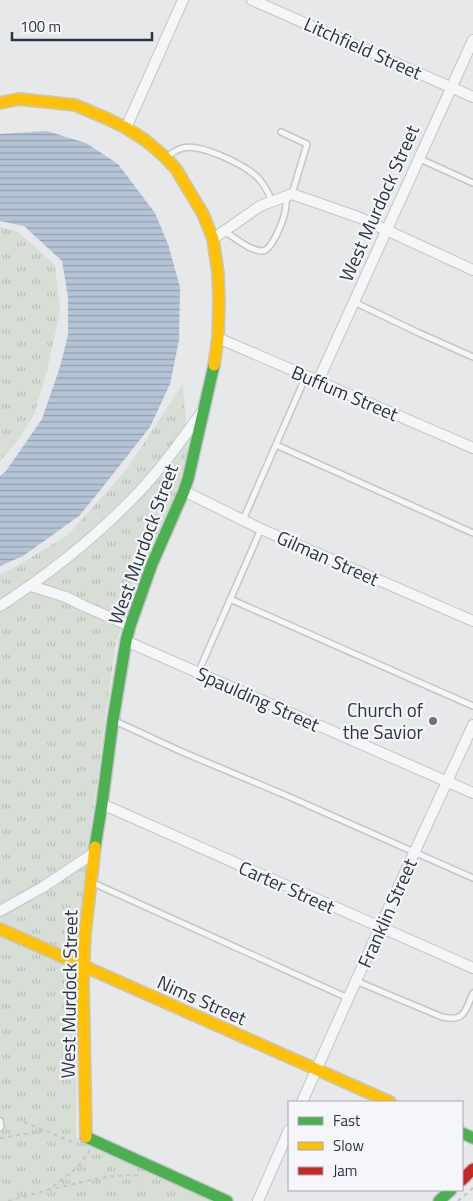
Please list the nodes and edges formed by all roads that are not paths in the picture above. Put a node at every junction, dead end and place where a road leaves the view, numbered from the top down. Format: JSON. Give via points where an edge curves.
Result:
{"nodes":[{"id":1,"x":182,"y":0,"type":"edge"},
{"id":2,"x":252,"y":0,"type":"edge"},
{"id":3,"x":473,"y":40,"type":"edge"},
{"id":4,"x":451,"y":87,"type":"junction"},
{"id":5,"x":0,"y":97,"type":"edge"},
{"id":6,"x":473,"y":97,"type":"edge"},
{"id":7,"x":19,"y":98,"type":"junction"},
{"id":8,"x":0,"y":103,"type":"edge"},
{"id":9,"x":126,"y":128,"type":"junction"},
{"id":10,"x":281,"y":132,"type":"dead end"},
{"id":11,"x":166,"y":157,"type":"junction"},
{"id":12,"x":419,"y":158,"type":"junction"},
{"id":13,"x":473,"y":182,"type":"edge"},
{"id":14,"x":290,"y":195,"type":"junction"},
{"id":15,"x":272,"y":201,"type":"junction"},
{"id":16,"x":386,"y":230,"type":"junction"},
{"id":17,"x":224,"y":231,"type":"junction"},
{"id":18,"x":213,"y":239,"type":"junction"},
{"id":19,"x":473,"y":270,"type":"edge"},
{"id":20,"x":354,"y":302,"type":"junction"},
{"id":21,"x":218,"y":338,"type":"junction"},
{"id":22,"x":473,"y":357,"type":"edge"},
{"id":23,"x":306,"y":376,"type":"junction"},
{"id":24,"x":318,"y":381,"type":"junction"},
{"id":25,"x":203,"y":411,"type":"junction"},
{"id":26,"x":276,"y":445,"type":"junction"},
{"id":27,"x":473,"y":448,"type":"edge"},
{"id":28,"x":184,"y":492,"type":"junction"},
{"id":29,"x":243,"y":521,"type":"junction"},
{"id":30,"x":261,"y":529,"type":"junction"},
{"id":31,"x":473,"y":533,"type":"edge"},
{"id":32,"x":31,"y":586,"type":"junction"},
{"id":33,"x":230,"y":599,"type":"junction"},
{"id":34,"x":0,"y":606,"type":"edge"},
{"id":35,"x":473,"y":621,"type":"edge"},
{"id":36,"x":130,"y":626,"type":"junction"},
{"id":37,"x":126,"y":641,"type":"junction"},
{"id":38,"x":198,"y":672,"type":"junction"},
{"id":39,"x":473,"y":706,"type":"edge"},
{"id":40,"x":113,"y":720,"type":"junction"},
{"id":41,"x":473,"y":725,"type":"edge"},
{"id":42,"x":447,"y":781,"type":"junction"},
{"id":43,"x":473,"y":793,"type":"edge"},
{"id":44,"x":102,"y":804,"type":"junction"},
{"id":45,"x":414,"y":852,"type":"junction"},
{"id":46,"x":94,"y":853,"type":"junction"},
{"id":47,"x":473,"y":878,"type":"edge"},
{"id":48,"x":91,"y":882,"type":"junction"},
{"id":49,"x":0,"y":911,"type":"edge"},
{"id":50,"x":380,"y":927,"type":"junction"},
{"id":51,"x":0,"y":930,"type":"edge"},
{"id":52,"x":84,"y":966,"type":"junction"},
{"id":53,"x":473,"y":968,"type":"edge"},
{"id":54,"x":356,"y":981,"type":"junction"},
{"id":55,"x":473,"y":992,"type":"edge"},
{"id":56,"x":348,"y":998,"type":"junction"},
{"id":57,"x":316,"y":1070,"type":"junction"},
{"id":58,"x":302,"y":1101,"type":"edge"},
{"id":59,"x":388,"y":1101,"type":"edge"},
{"id":60,"x":0,"y":1121,"type":"edge"},
{"id":61,"x":0,"y":1128,"type":"edge"},
{"id":62,"x":288,"y":1132,"type":"edge"},
{"id":63,"x":473,"y":1169,"type":"edge"},
{"id":64,"x":463,"y":1179,"type":"edge"},
{"id":65,"x":450,"y":1191,"type":"edge"},
{"id":66,"x":227,"y":1201,"type":"edge"},
{"id":67,"x":258,"y":1201,"type":"edge"},
{"id":68,"x":439,"y":1201,"type":"edge"}],
"edges":[{"from":1,"to":9,"type":"street"},
{"from":2,"to":4,"type":"street","name":"Litchfield Street"},
{"from":3,"to":4,"type":"street","name":"West Murdock Street"},
{"from":4,"to":6,"type":"street","name":"Litchfield Street"},
{"from":4,"to":12,"type":"street","name":"West Murdock Street"},
{"from":5,"to":7,"type":"street"},
{"from":7,"to":8,"type":"street"},
{"from":7,"to":9,"type":"street","name":"West Murdock Street","via":[[75,106]]},
{"from":9,"to":11,"type":"street","name":"West Murdock Street"},
{"from":10,"to":14,"type":"lane","via":[[308,144]]},
{"from":11,"to":15,"type":"lane","via":[[184,148],[211,152],[256,176]]},
{"from":11,"to":18,"type":"street","name":"West Murdock Street","via":[[186,184]]},
{"from":12,"to":13,"type":"lane"},
{"from":12,"to":16,"type":"street","name":"West Murdock Street"},
{"from":14,"to":15,"type":"street"},
{"from":14,"to":16,"type":"street","via":[[358,217]]},
{"from":14,"to":17,"type":"lane","via":[[268,249],[256,250]]},
{"from":15,"to":17,"type":"street"},
{"from":16,"to":19,"type":"street"},
{"from":16,"to":20,"type":"street","name":"West Murdock Street"},
{"from":17,"to":18,"type":"street"},
{"from":18,"to":21,"type":"street","name":"West Murdock Street","via":[[218,272]]},
{"from":20,"to":22,"type":"lane"},
{"from":20,"to":24,"type":"street","name":"West Murdock Street"},
{"from":21,"to":23,"type":"street","name":"Buffum Street"},
{"from":21,"to":25,"type":"street","name":"West Murdock Street"},
{"from":23,"to":24,"type":"street","name":"Buffum Street"},
{"from":23,"to":26,"type":"lane"},
{"from":24,"to":27,"type":"street","name":"Buffum Street"},
{"from":25,"to":28,"type":"street","name":"West Murdock Street"},
{"from":25,"to":32,"type":"street","via":[[170,456],[136,494],[103,527]]},
{"from":26,"to":29,"type":"lane"},
{"from":26,"to":31,"type":"lane"},
{"from":28,"to":29,"type":"street","name":"Gilman Street"},
{"from":28,"to":36,"type":"street","name":"West Murdock Street","via":[[152,564]]},
{"from":29,"to":30,"type":"street","name":"Gilman Street"},
{"from":30,"to":33,"type":"lane"},
{"from":30,"to":35,"type":"street","name":"Gilman Street"},
{"from":32,"to":34,"type":"street"},
{"from":32,"to":36,"type":"street","via":[[66,597]]},
{"from":33,"to":38,"type":"lane"},
{"from":33,"to":39,"type":"lane"},
{"from":36,"to":37,"type":"street","name":"West Murdock Street"},
{"from":37,"to":38,"type":"street","name":"Spaulding Street"},
{"from":37,"to":40,"type":"street","name":"West Murdock Street"},
{"from":38,"to":42,"type":"street","name":"Spaulding Street"},
{"from":40,"to":44,"type":"street","name":"West Murdock Street"},
{"from":40,"to":45,"type":"lane"},
{"from":41,"to":42,"type":"street","name":"Franklin Street"},
{"from":42,"to":43,"type":"street","name":"Spaulding Street"},
{"from":42,"to":45,"type":"street","name":"Franklin Street"},
{"from":44,"to":46,"type":"street","name":"West Murdock Street"},
{"from":44,"to":50,"type":"street","name":"Carter Street"},
{"from":45,"to":47,"type":"lane"},
{"from":45,"to":50,"type":"street","name":"Franklin Street"},
{"from":46,"to":48,"type":"street","name":"West Murdock Street"},
{"from":46,"to":49,"type":"street","name":"West Murdock Street"},
{"from":48,"to":52,"type":"street","name":"West Murdock Street"},
{"from":48,"to":56,"type":"lane"},
{"from":50,"to":53,"type":"street","name":"Carter Street"},
{"from":50,"to":54,"type":"street","name":"Franklin Street"},
{"from":51,"to":52,"type":"street","name":"Nims Street"},
{"from":52,"to":57,"type":"street","name":"Nims Street"},
{"from":52,"to":66,"type":"street","name":"West Murdock Street","via":[[85,1137]]},
{"from":54,"to":55,"type":"lane","via":[[450,1019],[457,1019],[464,1013]]},
{"from":54,"to":56,"type":"street","name":"Franklin Street"},
{"from":56,"to":57,"type":"street","name":"Franklin Street"},
{"from":57,"to":58,"type":"street","name":"Franklin Street"},
{"from":57,"to":59,"type":"street","name":"Nims Street"},
{"from":60,"to":61,"type":"lane"},
{"from":62,"to":67,"type":"street"},
{"from":63,"to":64,"type":"street"},
{"from":65,"to":68,"type":"street"}]}
